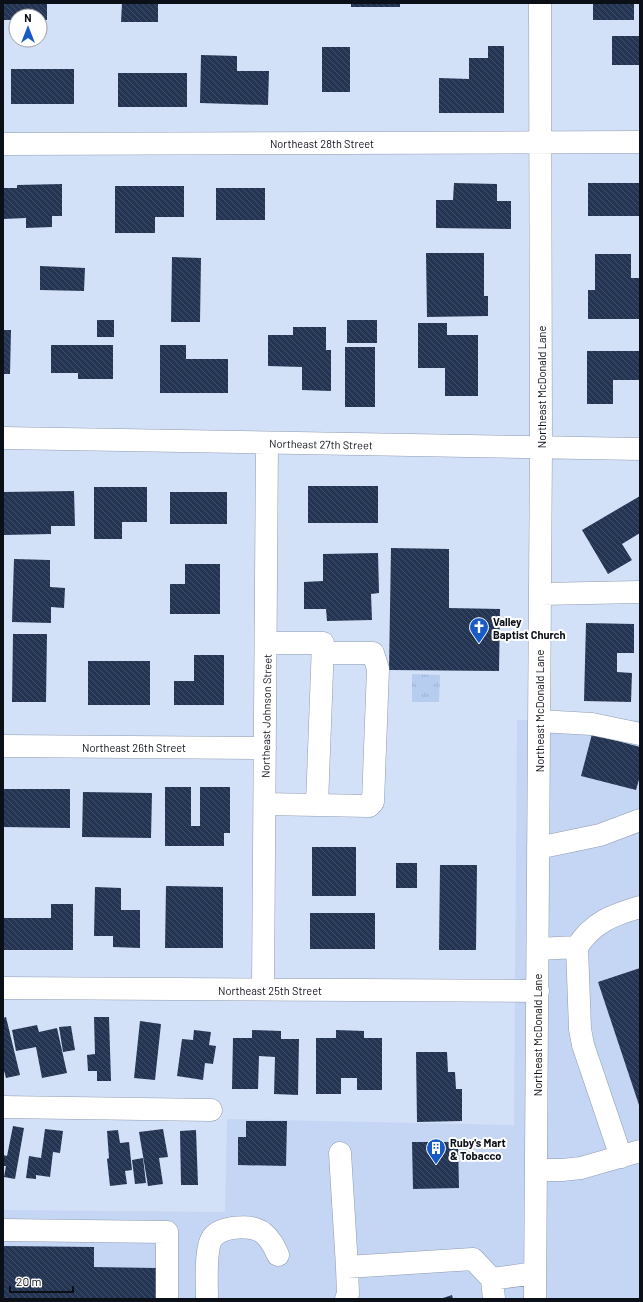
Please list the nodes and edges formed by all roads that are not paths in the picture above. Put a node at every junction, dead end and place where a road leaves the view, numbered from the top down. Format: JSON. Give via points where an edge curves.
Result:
{"nodes":[{"id":1,"x":540,"y":3,"type":"edge"},
{"id":2,"x":541,"y":142,"type":"junction"},
{"id":3,"x":640,"y":142,"type":"edge"},
{"id":4,"x":3,"y":144,"type":"edge"},
{"id":5,"x":3,"y":438,"type":"edge"},
{"id":6,"x":267,"y":443,"type":"junction"},
{"id":7,"x":541,"y":447,"type":"junction"},
{"id":8,"x":640,"y":449,"type":"edge"},
{"id":9,"x":640,"y":592,"type":"edge"},
{"id":10,"x":540,"y":594,"type":"junction"},
{"id":11,"x":267,"y":643,"type":"junction"},
{"id":12,"x":323,"y":648,"type":"junction"},
{"id":13,"x":539,"y":721,"type":"junction"},
{"id":14,"x":640,"y":734,"type":"edge"},
{"id":15,"x":3,"y":746,"type":"edge"},
{"id":16,"x":265,"y":748,"type":"junction"},
{"id":17,"x":265,"y":804,"type":"junction"},
{"id":18,"x":317,"y":805,"type":"junction"},
{"id":19,"x":640,"y":820,"type":"edge"},
{"id":20,"x":538,"y":848,"type":"junction"},
{"id":21,"x":640,"y":907,"type":"edge"},
{"id":22,"x":578,"y":947,"type":"junction"},
{"id":23,"x":538,"y":949,"type":"junction"},
{"id":24,"x":3,"y":988,"type":"edge"},
{"id":25,"x":263,"y":990,"type":"junction"},
{"id":26,"x":538,"y":991,"type":"junction"},
{"id":27,"x":3,"y":1107,"type":"edge"},
{"id":28,"x":211,"y":1110,"type":"dead end"},
{"id":29,"x":340,"y":1153,"type":"dead end"},
{"id":30,"x":630,"y":1154,"type":"edge"},
{"id":31,"x":536,"y":1170,"type":"junction"},
{"id":32,"x":3,"y":1230,"type":"edge"},
{"id":33,"x":278,"y":1255,"type":"dead end"},
{"id":34,"x":347,"y":1267,"type":"junction"},
{"id":35,"x":535,"y":1273,"type":"junction"},
{"id":36,"x":493,"y":1289,"type":"edge"},
{"id":37,"x":167,"y":1299,"type":"edge"},
{"id":38,"x":207,"y":1299,"type":"edge"},
{"id":39,"x":346,"y":1299,"type":"edge"},
{"id":40,"x":534,"y":1299,"type":"edge"}],
"edges":[{"from":1,"to":2,"type":"street","name":"Northeast McDonald Lane"},
{"from":2,"to":3,"type":"street","name":"Northeast 28th Street"},
{"from":2,"to":4,"type":"street","name":"Northeast 28th Street"},
{"from":2,"to":7,"type":"street","name":"Northeast McDonald Lane"},
{"from":5,"to":6,"type":"street","name":"Northeast 27th Street"},
{"from":6,"to":7,"type":"street","name":"Northeast 27th Street"},
{"from":6,"to":11,"type":"street","name":"Northeast Johnson Street"},
{"from":7,"to":8,"type":"street","name":"Northeast 27th Street"},
{"from":7,"to":10,"type":"street","name":"Northeast McDonald Lane"},
{"from":9,"to":10,"type":"street"},
{"from":10,"to":13,"type":"street","name":"Northeast McDonald Lane"},
{"from":11,"to":12,"type":"street"},
{"from":11,"to":16,"type":"street","name":"Northeast Johnson Street"},
{"from":12,"to":18,"type":"street"},
{"from":12,"to":18,"type":"street","via":[[373,653],[378,669],[373,802],[369,806]]},
{"from":13,"to":14,"type":"street","via":[[592,724]]},
{"from":13,"to":20,"type":"street","name":"Northeast McDonald Lane"},
{"from":15,"to":16,"type":"street","name":"Northeast 26th Street"},
{"from":16,"to":17,"type":"street","name":"Northeast Johnson Street"},
{"from":17,"to":18,"type":"street"},
{"from":17,"to":25,"type":"street","name":"Northeast Johnson Street"},
{"from":19,"to":20,"type":"street","via":[[600,835]]},
{"from":20,"to":23,"type":"street","name":"Northeast McDonald Lane"},
{"from":21,"to":22,"type":"street","via":[[599,923],[584,936]]},
{"from":22,"to":23,"type":"street"},
{"from":22,"to":30,"type":"street","via":[[580,1029],[583,1045]]},
{"from":23,"to":26,"type":"street","name":"Northeast McDonald Lane"},
{"from":24,"to":25,"type":"street","name":"Northeast 25th Street"},
{"from":25,"to":26,"type":"street","name":"Northeast 25th Street"},
{"from":26,"to":31,"type":"street","name":"Northeast McDonald Lane"},
{"from":27,"to":28,"type":"street"},
{"from":29,"to":34,"type":"street"},
{"from":30,"to":31,"type":"street","via":[[581,1168]]},
{"from":31,"to":35,"type":"street","name":"Northeast McDonald Lane"},
{"from":32,"to":37,"type":"street","via":[[167,1232]]},
{"from":33,"to":38,"type":"street","via":[[271,1241],[261,1231],[233,1227],[220,1233],[211,1240],[207,1256]]},
{"from":34,"to":36,"type":"street","via":[[473,1259]]},
{"from":34,"to":39,"type":"street"},
{"from":35,"to":36,"type":"street"},
{"from":35,"to":40,"type":"street","name":"Northeast McDonald Lane"}]}
